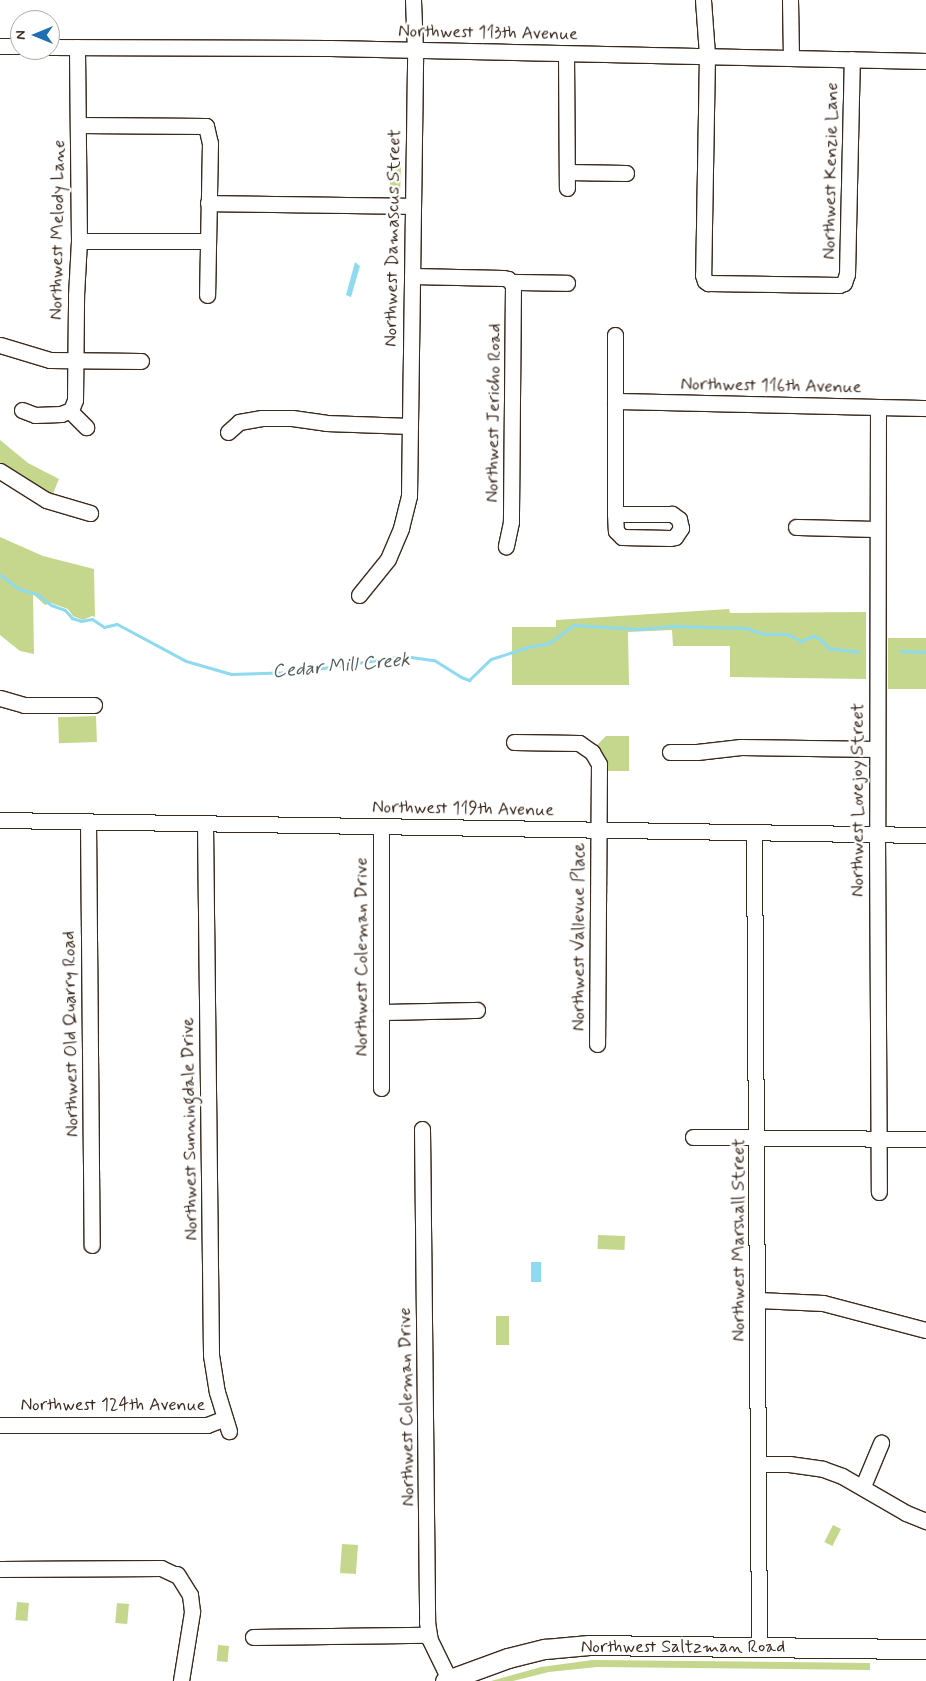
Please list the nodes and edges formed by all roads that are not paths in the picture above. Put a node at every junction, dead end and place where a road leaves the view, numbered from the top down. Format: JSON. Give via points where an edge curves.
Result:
{"nodes":[{"id":1,"x":413,"y":0,"type":"edge"},
{"id":2,"x":703,"y":0,"type":"edge"},
{"id":3,"x":790,"y":0,"type":"edge"},
{"id":4,"x":60,"y":47,"type":"edge"},
{"id":5,"x":77,"y":47,"type":"junction"},
{"id":6,"x":415,"y":50,"type":"junction"},
{"id":7,"x":566,"y":54,"type":"junction"},
{"id":8,"x":707,"y":55,"type":"junction"},
{"id":9,"x":791,"y":58,"type":"junction"},
{"id":10,"x":852,"y":60,"type":"junction"},
{"id":11,"x":926,"y":61,"type":"edge"},
{"id":12,"x":79,"y":125,"type":"junction"},
{"id":13,"x":626,"y":173,"type":"dead end"},
{"id":14,"x":208,"y":203,"type":"junction"},
{"id":15,"x":412,"y":206,"type":"junction"},
{"id":16,"x":79,"y":241,"type":"junction"},
{"id":17,"x":207,"y":241,"type":"junction"},
{"id":18,"x":412,"y":276,"type":"junction"},
{"id":19,"x":512,"y":282,"type":"junction"},
{"id":20,"x":567,"y":283,"type":"dead end"},
{"id":21,"x":207,"y":295,"type":"dead end"},
{"id":22,"x":614,"y":335,"type":"dead end"},
{"id":23,"x":0,"y":345,"type":"edge"},
{"id":24,"x":76,"y":360,"type":"junction"},
{"id":25,"x":141,"y":361,"type":"dead end"},
{"id":26,"x":615,"y":401,"type":"junction"},
{"id":27,"x":878,"y":407,"type":"junction"},
{"id":28,"x":926,"y":408,"type":"edge"},
{"id":29,"x":22,"y":410,"type":"dead end"},
{"id":30,"x":70,"y":411,"type":"junction"},
{"id":31,"x":86,"y":426,"type":"dead end"},
{"id":32,"x":410,"y":426,"type":"junction"},
{"id":33,"x":228,"y":432,"type":"dead end"},
{"id":34,"x":0,"y":471,"type":"edge"},
{"id":35,"x":90,"y":513,"type":"dead end"},
{"id":36,"x":616,"y":514,"type":"junction"},
{"id":37,"x":796,"y":527,"type":"dead end"},
{"id":38,"x":877,"y":529,"type":"junction"},
{"id":39,"x":506,"y":546,"type":"dead end"},
{"id":40,"x":359,"y":595,"type":"dead end"},
{"id":41,"x":0,"y":698,"type":"edge"},
{"id":42,"x":94,"y":705,"type":"dead end"},
{"id":43,"x":514,"y":742,"type":"dead end"},
{"id":44,"x":878,"y":749,"type":"junction"},
{"id":45,"x":670,"y":752,"type":"dead end"},
{"id":46,"x":0,"y":820,"type":"edge"},
{"id":47,"x":88,"y":822,"type":"junction"},
{"id":48,"x":205,"y":824,"type":"junction"},
{"id":49,"x":381,"y":826,"type":"junction"},
{"id":50,"x":597,"y":830,"type":"junction"},
{"id":51,"x":754,"y":832,"type":"junction"},
{"id":52,"x":877,"y":834,"type":"junction"},
{"id":53,"x":926,"y":835,"type":"edge"},
{"id":54,"x":476,"y":1010,"type":"dead end"},
{"id":55,"x":381,"y":1012,"type":"junction"},
{"id":56,"x":598,"y":1044,"type":"dead end"},
{"id":57,"x":382,"y":1088,"type":"dead end"},
{"id":58,"x":422,"y":1129,"type":"dead end"},
{"id":59,"x":758,"y":1136,"type":"junction"},
{"id":60,"x":693,"y":1137,"type":"dead end"},
{"id":61,"x":878,"y":1139,"type":"junction"},
{"id":62,"x":926,"y":1139,"type":"edge"},
{"id":63,"x":879,"y":1192,"type":"dead end"},
{"id":64,"x":92,"y":1245,"type":"dead end"},
{"id":65,"x":758,"y":1300,"type":"junction"},
{"id":66,"x":926,"y":1330,"type":"edge"},
{"id":67,"x":0,"y":1425,"type":"edge"},
{"id":68,"x":227,"y":1425,"type":"joint"},
{"id":69,"x":881,"y":1443,"type":"dead end"},
{"id":70,"x":760,"y":1464,"type":"junction"},
{"id":71,"x":863,"y":1486,"type":"junction"},
{"id":72,"x":926,"y":1521,"type":"edge"},
{"id":73,"x":0,"y":1569,"type":"edge"},
{"id":74,"x":428,"y":1635,"type":"junction"},
{"id":75,"x":253,"y":1637,"type":"dead end"},
{"id":76,"x":759,"y":1647,"type":"junction"},
{"id":77,"x":926,"y":1649,"type":"edge"},
{"id":78,"x":447,"y":1680,"type":"edge"},
{"id":79,"x":181,"y":1681,"type":"edge"}],
"edges":[{"from":1,"to":6,"type":"street","name":"Northwest Damascus Street"},
{"from":2,"to":8,"type":"street"},
{"from":3,"to":9,"type":"street"},
{"from":4,"to":5,"type":"street","name":"Northwest 113th Avenue"},
{"from":5,"to":6,"type":"street","name":"Northwest 113th Avenue"},
{"from":5,"to":12,"type":"street","name":"Northwest Melody Lane"},
{"from":6,"to":7,"type":"street","name":"Northwest 113th Avenue"},
{"from":6,"to":15,"type":"street","name":"Northwest Damascus Street"},
{"from":7,"to":8,"type":"street","name":"Northwest 113th Avenue"},
{"from":7,"to":13,"type":"street","via":[[567,180]]},
{"from":8,"to":9,"type":"street","name":"Northwest 113th Avenue"},
{"from":8,"to":10,"type":"street","name":"Northwest Kenzie Lane","via":[[703,267],[705,281],[714,284],[844,283],[847,274]]},
{"from":9,"to":10,"type":"street","name":"Northwest 113th Avenue"},
{"from":10,"to":11,"type":"street","name":"Northwest 113th Avenue"},
{"from":12,"to":14,"type":"street","via":[[206,126],[209,135]]},
{"from":12,"to":16,"type":"street","name":"Northwest Melody Lane"},
{"from":14,"to":15,"type":"street"},
{"from":14,"to":17,"type":"street"},
{"from":15,"to":18,"type":"street","name":"Northwest Damascus Street"},
{"from":16,"to":17,"type":"street"},
{"from":16,"to":24,"type":"street","name":"Northwest Melody Lane"},
{"from":17,"to":21,"type":"street"},
{"from":18,"to":19,"type":"street","via":[[503,278]]},
{"from":18,"to":32,"type":"street","name":"Northwest Damascus Street"},
{"from":19,"to":20,"type":"street"},
{"from":19,"to":39,"type":"street","name":"Northwest Jericho Road","via":[[511,522]]},
{"from":22,"to":26,"type":"street"},
{"from":23,"to":24,"type":"street","via":[[44,359]]},
{"from":24,"to":25,"type":"street"},
{"from":24,"to":30,"type":"street","name":"Northwest Melody Lane","via":[[76,400]]},
{"from":26,"to":27,"type":"street","name":"Northwest 116th Avenue"},
{"from":26,"to":36,"type":"street"},
{"from":27,"to":28,"type":"street","name":"Northwest 116th Avenue"},
{"from":27,"to":38,"type":"street","name":"Northwest Lovejoy Street"},
{"from":29,"to":30,"type":"street","via":[[35,415]]},
{"from":30,"to":31,"type":"street"},
{"from":32,"to":33,"type":"street","via":[[326,424],[292,418],[262,418],[239,422]]},
{"from":32,"to":40,"type":"street","name":"Northwest Damascus Street","via":[[407,510],[388,559]]},
{"from":34,"to":35,"type":"street","via":[[46,500]]},
{"from":36,"to":36,"type":"street","via":[[672,514],[681,523],[679,533],[670,538],[622,537],[616,531]]},
{"from":37,"to":38,"type":"street"},
{"from":38,"to":44,"type":"street","name":"Northwest Lovejoy Street"},
{"from":41,"to":42,"type":"street","via":[[24,705]]},
{"from":43,"to":50,"type":"street","name":"Northwest Vallevue Place","via":[[579,743],[592,752],[600,770]]},
{"from":44,"to":45,"type":"street","via":[[741,747]]},
{"from":44,"to":52,"type":"street","name":"Northwest Lovejoy Street"},
{"from":46,"to":47,"type":"street","name":"Northwest 119th Avenue"},
{"from":47,"to":48,"type":"street","name":"Northwest 119th Avenue"},
{"from":47,"to":64,"type":"street","name":"Northwest Old Quarry Road"},
{"from":48,"to":49,"type":"street","name":"Northwest 119th Avenue"},
{"from":48,"to":68,"type":"street","name":"Northwest Sunningdale Drive","via":[[211,1355]]},
{"from":49,"to":50,"type":"street","name":"Northwest 119th Avenue"},
{"from":49,"to":55,"type":"street","name":"Northwest Coleman Drive"},
{"from":50,"to":51,"type":"street","name":"Northwest 119th Avenue"},
{"from":50,"to":56,"type":"street","name":"Northwest Vallevue Place"},
{"from":51,"to":52,"type":"street","name":"Northwest 119th Avenue"},
{"from":51,"to":59,"type":"street","name":"Northwest Marshall Street"},
{"from":52,"to":53,"type":"street","name":"Northwest 119th Avenue"},
{"from":52,"to":61,"type":"street","name":"Northwest Lovejoy Street"},
{"from":54,"to":55,"type":"street"},
{"from":55,"to":57,"type":"street","name":"Northwest Coleman Drive"},
{"from":58,"to":74,"type":"street","name":"Northwest Coleman Drive"},
{"from":59,"to":60,"type":"street"},
{"from":59,"to":61,"type":"street"},
{"from":59,"to":65,"type":"street","name":"Northwest Marshall Street"},
{"from":61,"to":62,"type":"street"},
{"from":61,"to":63,"type":"street","name":"Northwest Lovejoy Street"},
{"from":65,"to":66,"type":"street","via":[[823,1303]]},
{"from":65,"to":70,"type":"street","name":"Northwest Marshall Street"},
{"from":67,"to":68,"type":"street","name":"Northwest 124th Avenue"},
{"from":69,"to":71,"type":"street"},
{"from":70,"to":71,"type":"street","via":[[823,1469]]},
{"from":70,"to":76,"type":"street","name":"Northwest Marshall Street"},
{"from":71,"to":72,"type":"street","via":[[906,1513]]},
{"from":73,"to":79,"type":"street","via":[[161,1568],[177,1574],[186,1586],[192,1612]]},
{"from":74,"to":75,"type":"street"},
{"from":74,"to":78,"type":"street","name":"Northwest Coleman Drive"},
{"from":76,"to":77,"type":"main road","name":"Northwest Saltzman Road"},
{"from":76,"to":78,"type":"main road","name":"Northwest Saltzman Road","via":[[566,1646],[508,1658]]}]}
